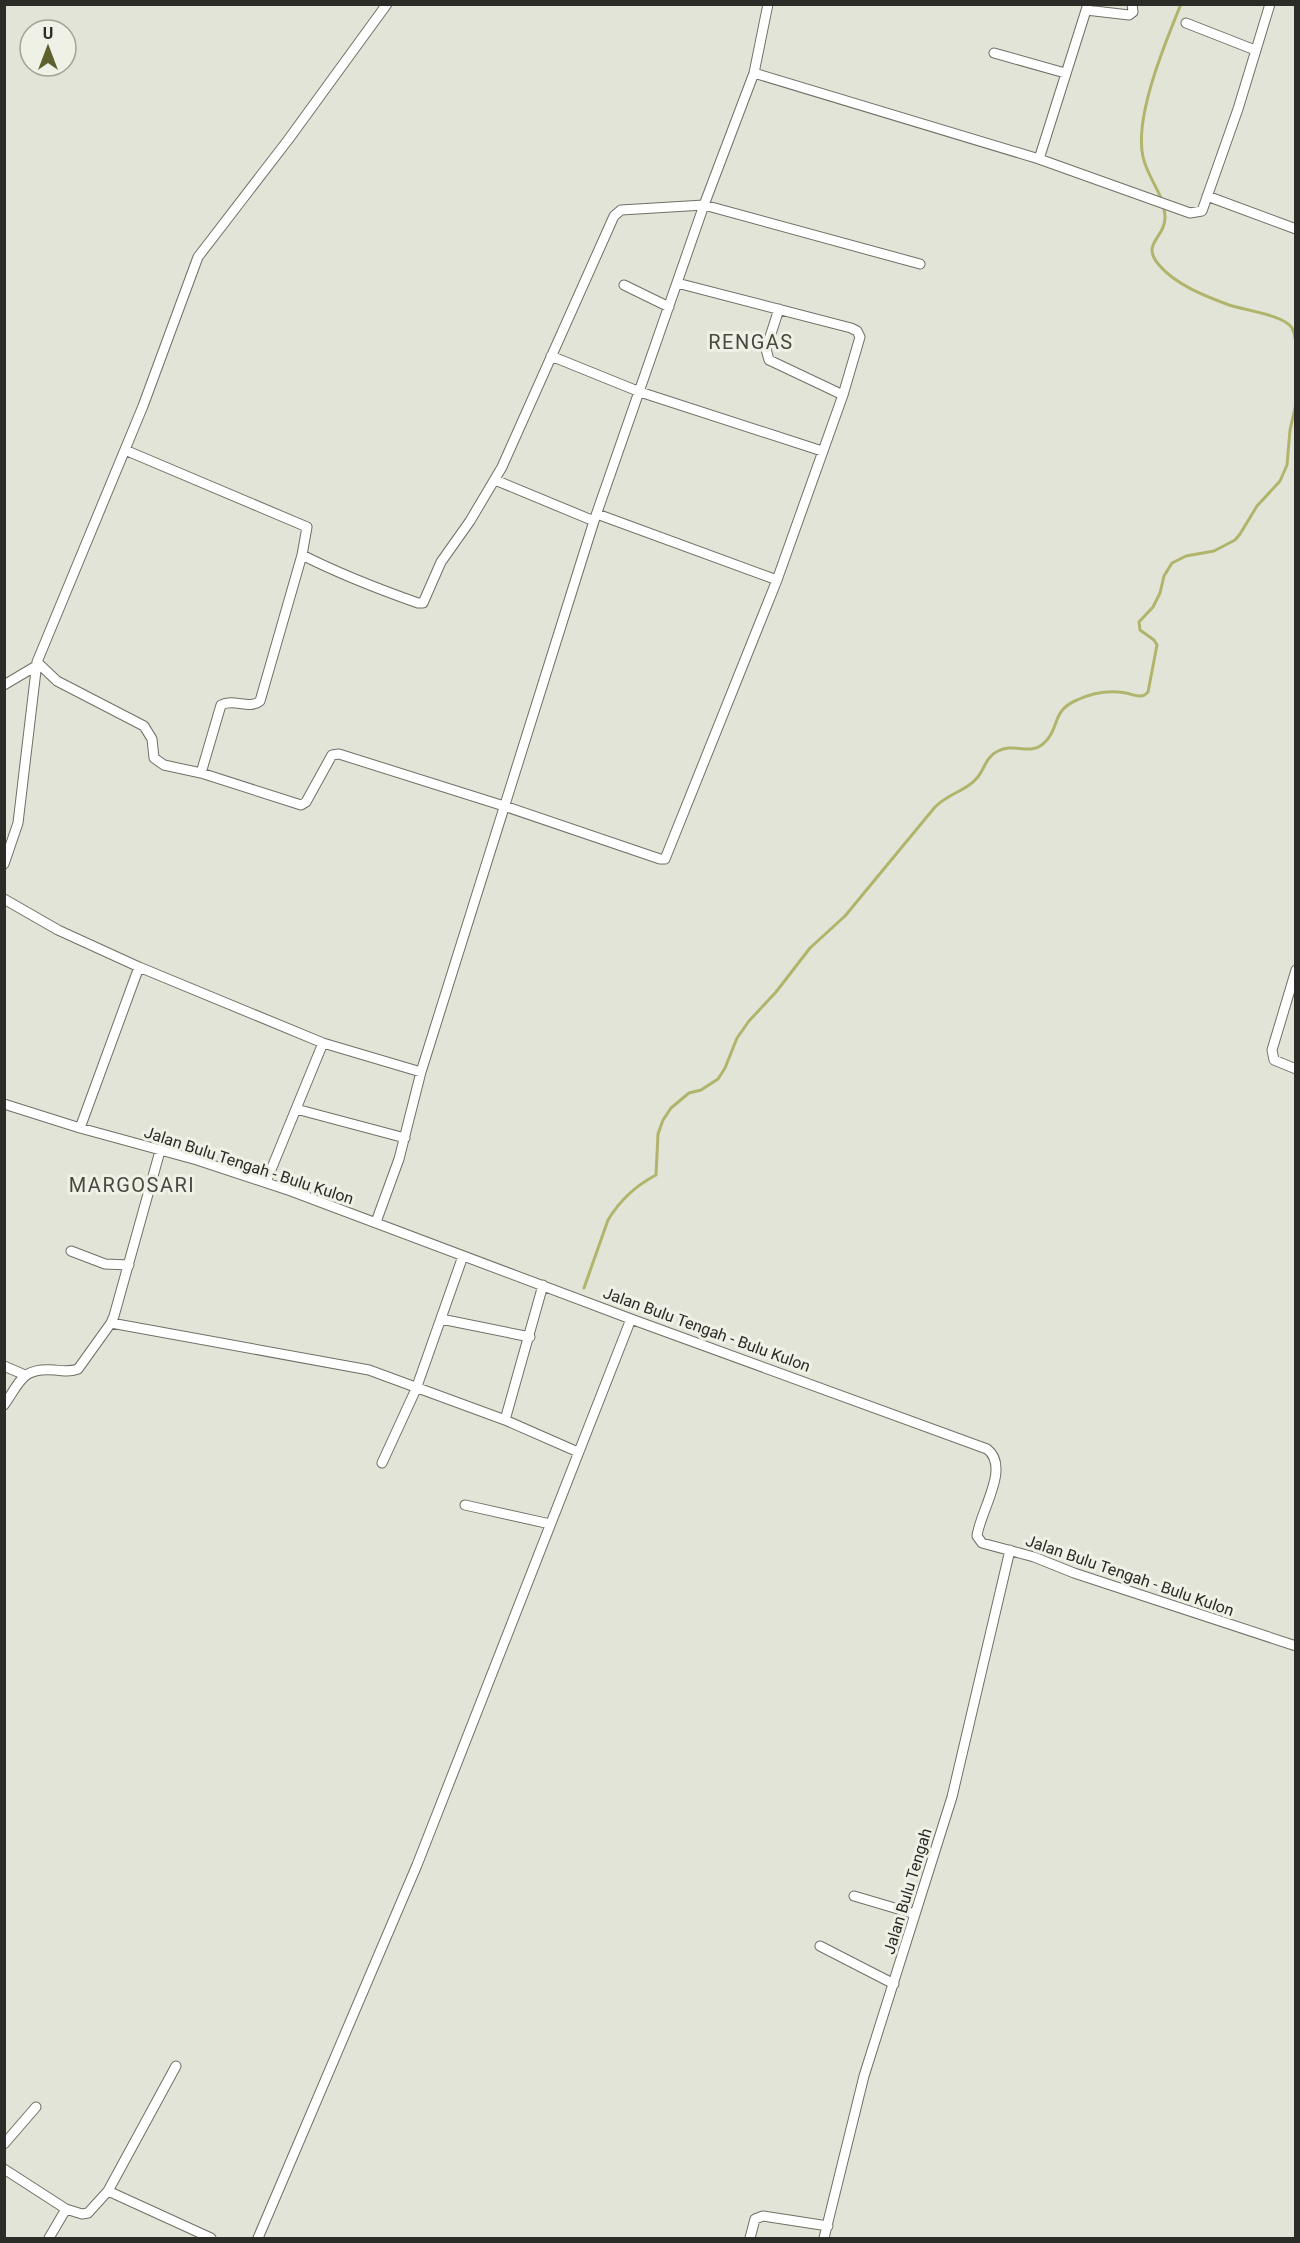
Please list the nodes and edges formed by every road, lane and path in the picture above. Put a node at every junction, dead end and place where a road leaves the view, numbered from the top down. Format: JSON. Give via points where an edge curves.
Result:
{"nodes":[{"id":1,"x":387,"y":4,"type":"edge"},
{"id":2,"x":768,"y":4,"type":"edge"},
{"id":3,"x":1132,"y":4,"type":"edge"},
{"id":4,"x":1269,"y":4,"type":"edge"},
{"id":5,"x":1087,"y":7,"type":"edge"},
{"id":6,"x":1186,"y":23,"type":"dead end"},
{"id":7,"x":1255,"y":50,"type":"junction"},
{"id":8,"x":994,"y":53,"type":"dead end"},
{"id":9,"x":754,"y":73,"type":"junction"},
{"id":10,"x":1065,"y":73,"type":"junction"},
{"id":11,"x":1039,"y":159,"type":"junction"},
{"id":12,"x":1207,"y":196,"type":"junction"},
{"id":13,"x":704,"y":205,"type":"junction"},
{"id":14,"x":1296,"y":229,"type":"edge"},
{"id":15,"x":920,"y":264,"type":"dead end"},
{"id":16,"x":677,"y":283,"type":"junction"},
{"id":17,"x":624,"y":285,"type":"dead end"},
{"id":18,"x":669,"y":307,"type":"junction"},
{"id":19,"x":779,"y":309,"type":"junction"},
{"id":20,"x":551,"y":356,"type":"junction"},
{"id":21,"x":640,"y":392,"type":"junction"},
{"id":22,"x":843,"y":395,"type":"junction"},
{"id":23,"x":125,"y":450,"type":"junction"},
{"id":24,"x":822,"y":451,"type":"junction"},
{"id":25,"x":495,"y":480,"type":"junction"},
{"id":26,"x":595,"y":517,"type":"junction"},
{"id":27,"x":303,"y":555,"type":"junction"},
{"id":28,"x":777,"y":580,"type":"junction"},
{"id":29,"x":37,"y":664,"type":"junction"},
{"id":30,"x":4,"y":685,"type":"edge"},
{"id":31,"x":201,"y":773,"type":"junction"},
{"id":32,"x":504,"y":806,"type":"junction"},
{"id":33,"x":4,"y":864,"type":"edge"},
{"id":34,"x":4,"y":899,"type":"edge"},
{"id":35,"x":139,"y":967,"type":"junction"},
{"id":36,"x":1296,"y":970,"type":"edge"},
{"id":37,"x":323,"y":1043,"type":"junction"},
{"id":38,"x":1296,"y":1069,"type":"edge"},
{"id":39,"x":421,"y":1072,"type":"junction"},
{"id":40,"x":4,"y":1104,"type":"edge"},
{"id":41,"x":296,"y":1109,"type":"junction"},
{"id":42,"x":80,"y":1128,"type":"junction"},
{"id":43,"x":405,"y":1138,"type":"junction"},
{"id":44,"x":160,"y":1151,"type":"junction"},
{"id":45,"x":266,"y":1182,"type":"junction"},
{"id":46,"x":376,"y":1222,"type":"junction"},
{"id":47,"x":71,"y":1251,"type":"dead end"},
{"id":48,"x":463,"y":1256,"type":"junction"},
{"id":49,"x":129,"y":1265,"type":"junction"},
{"id":50,"x":543,"y":1285,"type":"junction"},
{"id":51,"x":441,"y":1319,"type":"junction"},
{"id":52,"x":631,"y":1319,"type":"junction"},
{"id":53,"x":111,"y":1323,"type":"junction"},
{"id":54,"x":530,"y":1337,"type":"junction"},
{"id":55,"x":4,"y":1366,"type":"edge"},
{"id":56,"x":25,"y":1375,"type":"junction"},
{"id":57,"x":416,"y":1389,"type":"junction"},
{"id":58,"x":4,"y":1405,"type":"edge"},
{"id":59,"x":506,"y":1420,"type":"junction"},
{"id":60,"x":578,"y":1452,"type":"junction"},
{"id":61,"x":382,"y":1463,"type":"dead end"},
{"id":62,"x":465,"y":1504,"type":"dead end"},
{"id":63,"x":550,"y":1524,"type":"junction"},
{"id":64,"x":1010,"y":1550,"type":"junction"},
{"id":65,"x":1296,"y":1646,"type":"edge"},
{"id":66,"x":854,"y":1896,"type":"dead end"},
{"id":67,"x":915,"y":1914,"type":"junction"},
{"id":68,"x":820,"y":1946,"type":"dead end"},
{"id":69,"x":894,"y":1984,"type":"junction"},
{"id":70,"x":176,"y":2066,"type":"dead end"},
{"id":71,"x":36,"y":2107,"type":"dead end"},
{"id":72,"x":4,"y":2144,"type":"edge"},
{"id":73,"x":4,"y":2169,"type":"edge"},
{"id":74,"x":108,"y":2191,"type":"junction"},
{"id":75,"x":66,"y":2209,"type":"junction"},
{"id":76,"x":828,"y":2226,"type":"junction"},
{"id":77,"x":50,"y":2238,"type":"edge"},
{"id":78,"x":211,"y":2238,"type":"edge"},
{"id":79,"x":258,"y":2238,"type":"edge"},
{"id":80,"x":750,"y":2238,"type":"edge"},
{"id":81,"x":824,"y":2238,"type":"edge"}],
"edges":[{"from":1,"to":23,"type":"street","via":[[201,251]]},
{"from":2,"to":9,"type":"street"},
{"from":3,"to":5,"type":"street","via":[[1133,12],[1129,15]]},
{"from":4,"to":7,"type":"street"},
{"from":5,"to":10,"type":"street"},
{"from":6,"to":7,"type":"street"},
{"from":7,"to":12,"type":"street"},
{"from":8,"to":10,"type":"street"},
{"from":9,"to":11,"type":"street"},
{"from":9,"to":13,"type":"street"},
{"from":10,"to":11,"type":"street"},
{"from":11,"to":12,"type":"street","via":[[1190,213],[1202,211]]},
{"from":12,"to":14,"type":"street"},
{"from":13,"to":15,"type":"street"},
{"from":13,"to":16,"type":"street"},
{"from":13,"to":20,"type":"street","via":[[626,208],[617,213]]},
{"from":16,"to":18,"type":"street"},
{"from":16,"to":19,"type":"street"},
{"from":17,"to":18,"type":"street"},
{"from":18,"to":21,"type":"street"},
{"from":19,"to":22,"type":"street","via":[[766,350],[769,360]]},
{"from":19,"to":22,"type":"street","via":[[857,331],[860,344]]},
{"from":20,"to":21,"type":"street"},
{"from":20,"to":25,"type":"street"},
{"from":21,"to":24,"type":"street"},
{"from":21,"to":26,"type":"street"},
{"from":22,"to":24,"type":"street"},
{"from":23,"to":27,"type":"street","via":[[305,524]]},
{"from":23,"to":29,"type":"street"},
{"from":24,"to":28,"type":"street"},
{"from":25,"to":26,"type":"street"},
{"from":25,"to":27,"type":"street","via":[[441,562],[423,603],[373,587]]},
{"from":26,"to":28,"type":"street"},
{"from":26,"to":32,"type":"street"},
{"from":27,"to":31,"type":"street","via":[[260,701],[253,705],[230,701],[221,705]]},
{"from":28,"to":32,"type":"street","via":[[665,859]]},
{"from":29,"to":30,"type":"street"},
{"from":29,"to":31,"type":"street","via":[[57,681],[144,726],[158,762]]},
{"from":29,"to":33,"type":"street","via":[[18,823]]},
{"from":31,"to":32,"type":"street","via":[[302,805],[336,753]]},
{"from":32,"to":39,"type":"street"},
{"from":34,"to":35,"type":"street","via":[[58,930]]},
{"from":35,"to":37,"type":"street"},
{"from":35,"to":42,"type":"street"},
{"from":36,"to":38,"type":"street","via":[[1272,1050],[1274,1060]]},
{"from":37,"to":39,"type":"street"},
{"from":37,"to":41,"type":"street"},
{"from":39,"to":43,"type":"street"},
{"from":40,"to":42,"type":"street","name":"Jalan Bulu Tengah - Bulu Kulon"},
{"from":41,"to":43,"type":"street"},
{"from":41,"to":45,"type":"street"},
{"from":42,"to":44,"type":"street","name":"Jalan Bulu Tengah - Bulu Kulon"},
{"from":43,"to":46,"type":"street"},
{"from":44,"to":45,"type":"street","name":"Jalan Bulu Tengah - Bulu Kulon"},
{"from":44,"to":49,"type":"street"},
{"from":45,"to":46,"type":"street","name":"Jalan Bulu Tengah - Bulu Kulon"},
{"from":46,"to":48,"type":"street","name":"Jalan Bulu Tengah - Bulu Kulon"},
{"from":47,"to":49,"type":"street","via":[[105,1264]]},
{"from":48,"to":50,"type":"street","name":"Jalan Bulu Tengah - Bulu Kulon"},
{"from":48,"to":51,"type":"street"},
{"from":49,"to":53,"type":"street"},
{"from":50,"to":52,"type":"street","name":"Jalan Bulu Tengah - Bulu Kulon"},
{"from":50,"to":54,"type":"street"},
{"from":51,"to":54,"type":"street"},
{"from":51,"to":57,"type":"street"},
{"from":52,"to":60,"type":"street"},
{"from":52,"to":64,"type":"street","name":"Jalan Bulu Tengah - Bulu Kulon","via":[[987,1449],[996,1459],[997,1470],[977,1536],[988,1546]]},
{"from":53,"to":56,"type":"street","via":[[78,1369],[36,1369]]},
{"from":53,"to":57,"type":"street","via":[[369,1370]]},
{"from":54,"to":59,"type":"street"},
{"from":55,"to":56,"type":"street"},
{"from":56,"to":58,"type":"street"},
{"from":57,"to":59,"type":"street"},
{"from":57,"to":61,"type":"street"},
{"from":59,"to":60,"type":"street"},
{"from":60,"to":63,"type":"street"},
{"from":62,"to":63,"type":"street"},
{"from":63,"to":79,"type":"street","via":[[417,1865]]},
{"from":64,"to":65,"type":"street","name":"Jalan Bulu Tengah - Bulu Kulon"},
{"from":64,"to":67,"type":"street","name":"Jalan Bulu Tengah","via":[[952,1797]]},
{"from":66,"to":67,"type":"street"},
{"from":67,"to":69,"type":"street","name":"Jalan Bulu Tengah"},
{"from":68,"to":69,"type":"street"},
{"from":69,"to":76,"type":"street","name":"Jalan Bulu Tengah","via":[[864,2076]]},
{"from":70,"to":74,"type":"street"},
{"from":71,"to":72,"type":"street"},
{"from":73,"to":75,"type":"street"},
{"from":74,"to":75,"type":"street","via":[[88,2212]]},
{"from":74,"to":78,"type":"street"},
{"from":75,"to":77,"type":"street"},
{"from":76,"to":80,"type":"street","via":[[763,2216],[755,2219]]},
{"from":76,"to":81,"type":"street","name":"Jalan Bulu Tengah"}]}
